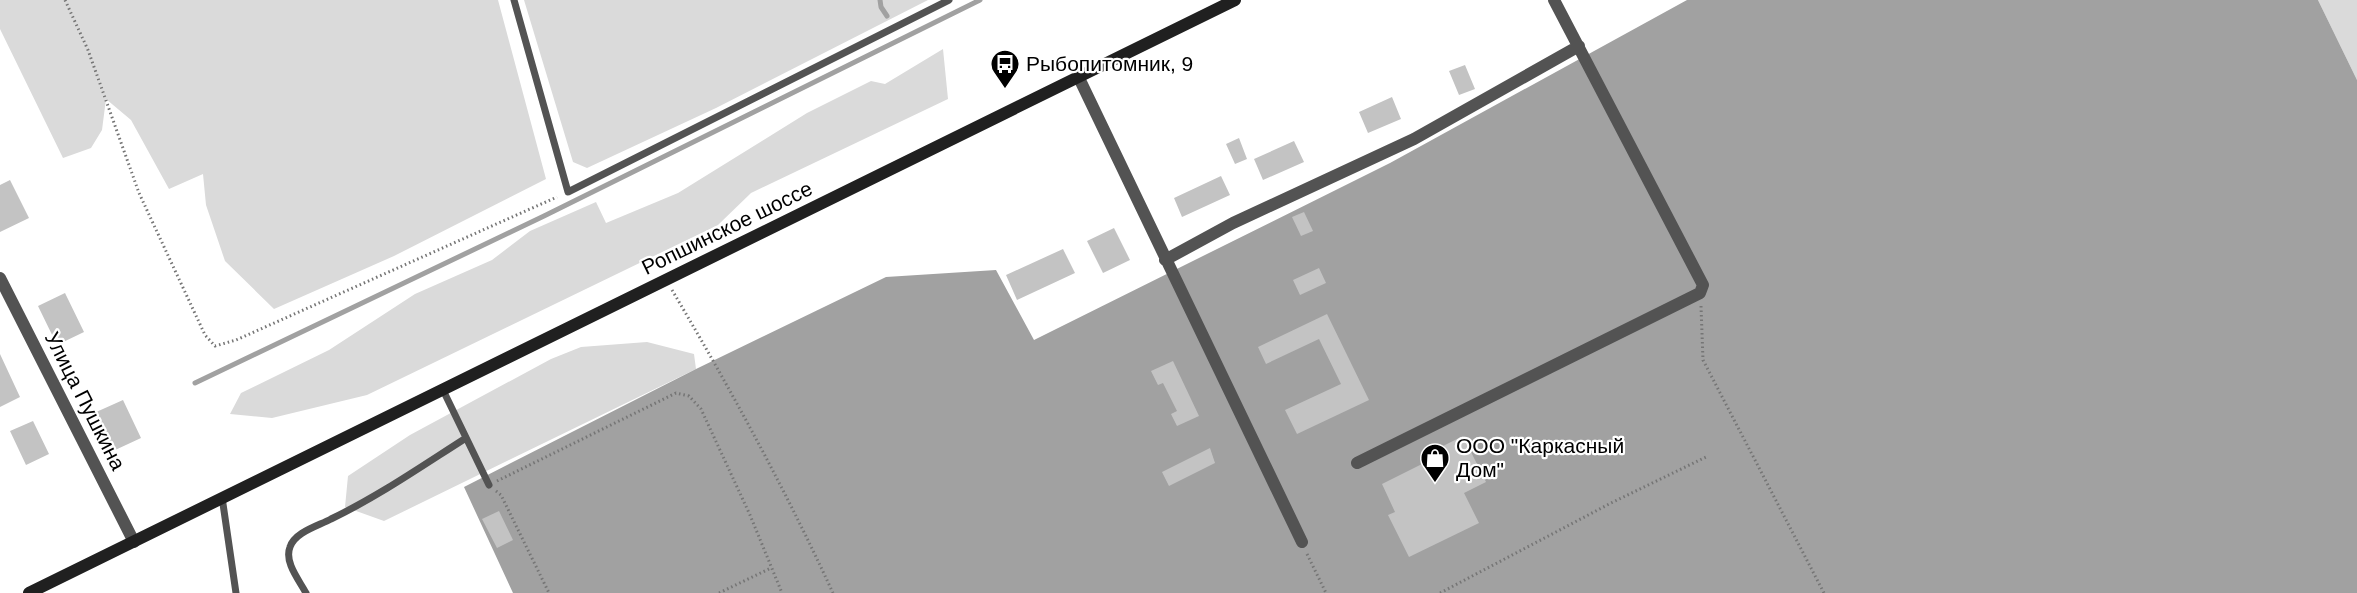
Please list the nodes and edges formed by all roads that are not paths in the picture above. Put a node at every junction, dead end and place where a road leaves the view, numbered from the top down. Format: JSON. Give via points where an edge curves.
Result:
{"nodes":[{"id":1,"x":514,"y":0,"type":"edge"},
{"id":2,"x":949,"y":0,"type":"edge"},
{"id":3,"x":1235,"y":0,"type":"edge"},
{"id":4,"x":1554,"y":0,"type":"edge"},
{"id":5,"x":1579,"y":46,"type":"junction"},
{"id":6,"x":1078,"y":78,"type":"junction"},
{"id":7,"x":1165,"y":260,"type":"junction"},
{"id":8,"x":0,"y":278,"type":"edge"},
{"id":9,"x":443,"y":390,"type":"junction"},
{"id":10,"x":466,"y":438,"type":"junction"},
{"id":11,"x":1357,"y":463,"type":"dead end"},
{"id":12,"x":489,"y":485,"type":"road end"},
{"id":13,"x":222,"y":497,"type":"junction"},
{"id":14,"x":134,"y":542,"type":"junction"},
{"id":15,"x":1302,"y":542,"type":"road end"},
{"id":16,"x":29,"y":593,"type":"edge"},
{"id":17,"x":236,"y":593,"type":"edge"},
{"id":18,"x":306,"y":593,"type":"edge"}],
"edges":[{"from":1,"to":2,"type":"lane","via":[[568,192]]},
{"from":3,"to":6,"type":"main road","name":"Ропшинское шоссе"},
{"from":4,"to":5,"type":"street"},
{"from":5,"to":7,"type":"street","via":[[1414,139],[1233,223]]},
{"from":5,"to":11,"type":"street","via":[[1703,285],[1700,292]]},
{"from":6,"to":7,"type":"street"},
{"from":6,"to":9,"type":"main road","name":"Ропшинское шоссе"},
{"from":7,"to":15,"type":"street"},
{"from":8,"to":14,"type":"street","name":"Улица Пушкина"},
{"from":9,"to":10,"type":"lane"},
{"from":9,"to":13,"type":"main road","name":"Ропшинское шоссе"},
{"from":10,"to":12,"type":"lane"},
{"from":10,"to":18,"type":"lane","via":[[364,503],[292,541],[288,559]]},
{"from":13,"to":14,"type":"main road","name":"Ропшинское шоссе"},
{"from":13,"to":17,"type":"lane"},
{"from":14,"to":16,"type":"main road","name":"Ропшинское шоссе"}]}
